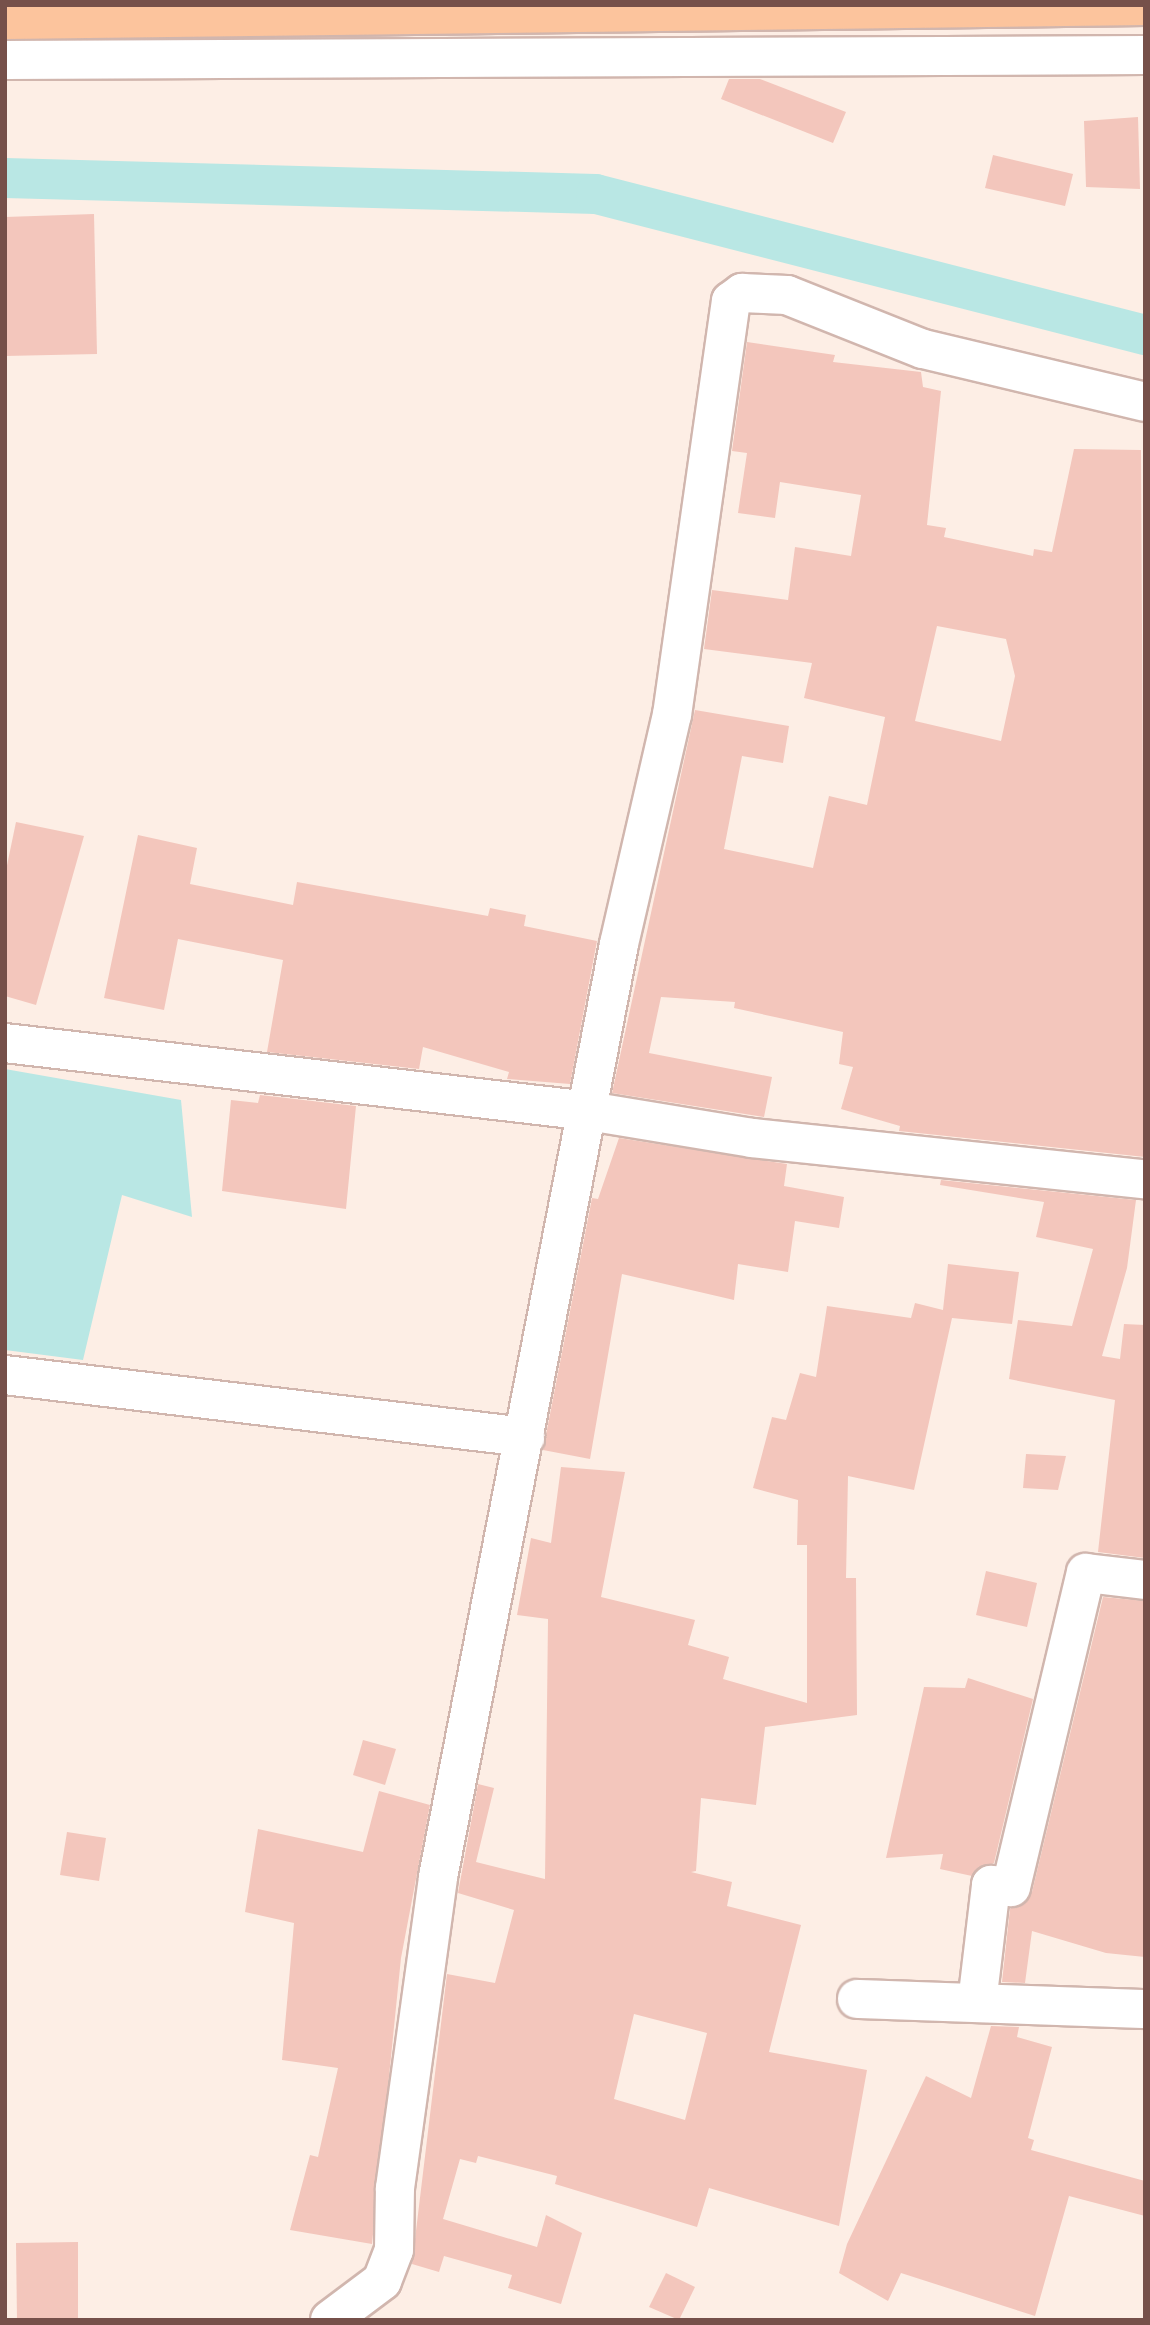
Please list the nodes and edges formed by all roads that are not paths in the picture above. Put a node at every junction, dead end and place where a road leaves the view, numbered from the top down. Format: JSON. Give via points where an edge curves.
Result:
{"nodes":[{"id":1,"x":1145,"y":6,"type":"edge"},
{"id":2,"x":5,"y":20,"type":"edge"},
{"id":3,"x":1145,"y":55,"type":"edge"},
{"id":4,"x":5,"y":60,"type":"edge"},
{"id":5,"x":1145,"y":402,"type":"edge"},
{"id":6,"x":5,"y":1043,"type":"edge"},
{"id":7,"x":589,"y":1111,"type":"junction"},
{"id":8,"x":1145,"y":1179,"type":"edge"},
{"id":9,"x":5,"y":1375,"type":"edge"},
{"id":10,"x":525,"y":1437,"type":"junction"},
{"id":11,"x":1145,"y":1580,"type":"edge"},
{"id":12,"x":857,"y":1999,"type":"dead end"},
{"id":13,"x":977,"y":2003,"type":"junction"},
{"id":14,"x":1145,"y":2009,"type":"edge"},
{"id":15,"x":330,"y":2320,"type":"edge"}],
"edges":[{"from":1,"to":2,"type":"main road"},
{"from":3,"to":4,"type":"street"},
{"from":5,"to":7,"type":"street","via":[[923,349],[787,295],[742,293],[731,301],[672,715],[619,944]]},
{"from":6,"to":7,"type":"street"},
{"from":7,"to":8,"type":"street","via":[[752,1138]]},
{"from":7,"to":10,"type":"street"},
{"from":9,"to":10,"type":"street"},
{"from":10,"to":15,"type":"street","via":[[438,1877],[395,2188],[390,2267]]},
{"from":11,"to":13,"type":"street","via":[[1086,1573],[1011,1887],[992,1885]]},
{"from":12,"to":13,"type":"street"},
{"from":13,"to":14,"type":"street"}]}
